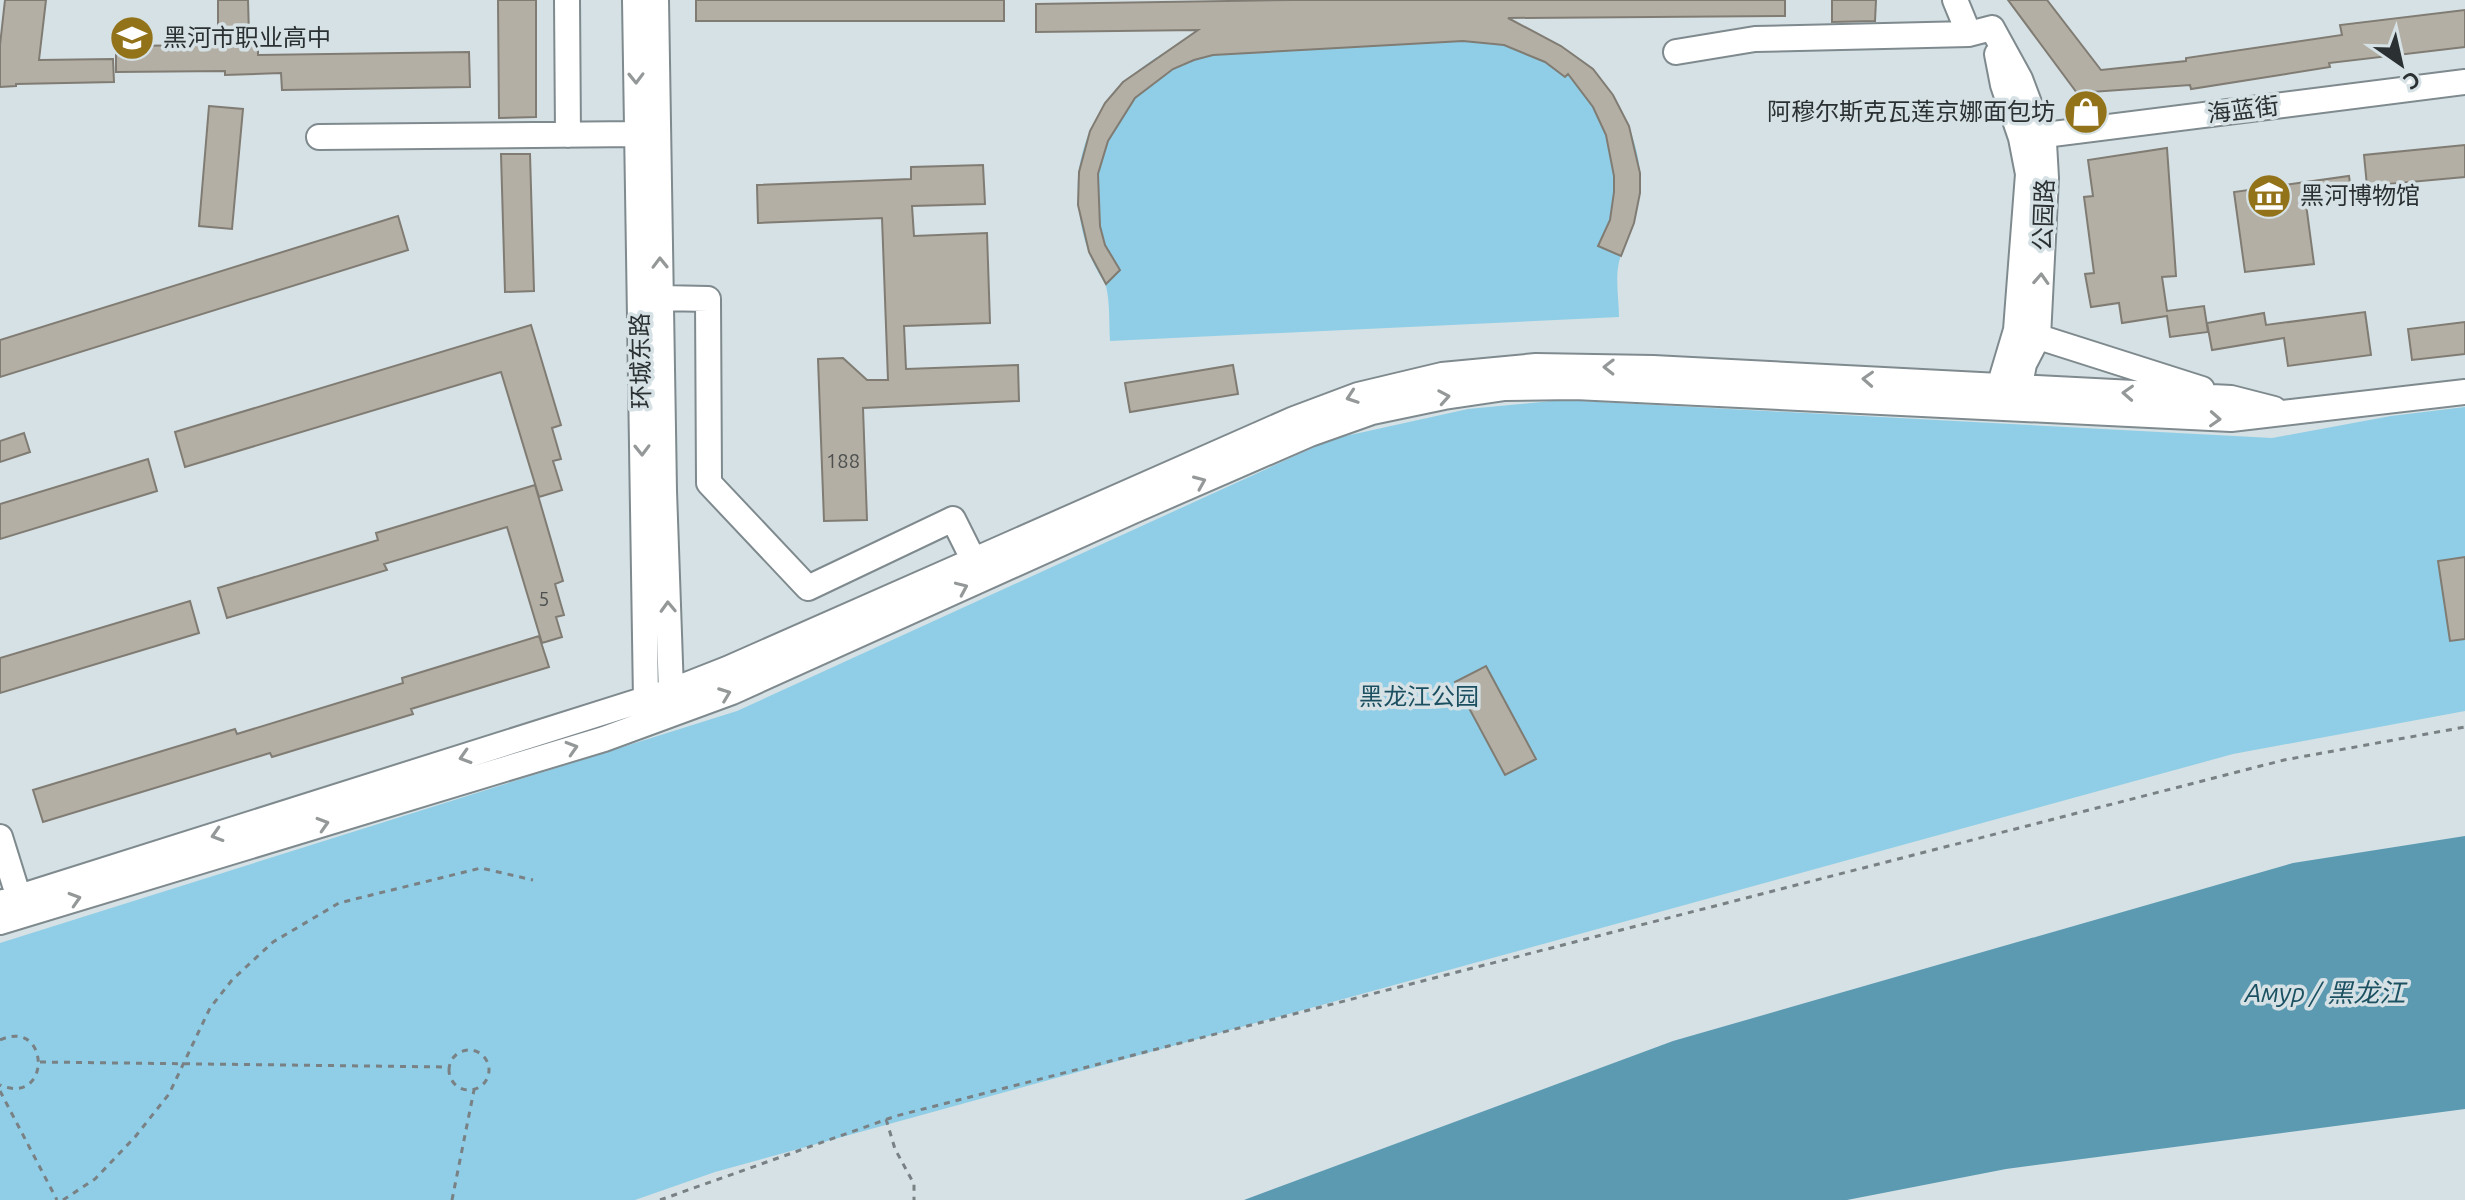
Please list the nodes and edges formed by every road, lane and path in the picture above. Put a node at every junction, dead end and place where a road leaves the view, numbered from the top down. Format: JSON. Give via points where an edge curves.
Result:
{"nodes":[{"id":1,"x":567,"y":0,"type":"edge"},
{"id":2,"x":635,"y":0,"type":"edge"},
{"id":3,"x":656,"y":0,"type":"edge"},
{"id":4,"x":1955,"y":0,"type":"edge"},
{"id":5,"x":1980,"y":31,"type":"junction"},
{"id":6,"x":1676,"y":52,"type":"dead end"},
{"id":7,"x":2465,"y":82,"type":"edge"},
{"id":8,"x":637,"y":134,"type":"junction"},
{"id":9,"x":568,"y":135,"type":"junction"},
{"id":10,"x":2032,"y":136,"type":"junction"},
{"id":11,"x":319,"y":137,"type":"dead end"},
{"id":12,"x":661,"y":298,"type":"junction"},
{"id":13,"x":2027,"y":334,"type":"junction"},
{"id":14,"x":2465,"y":392,"type":"edge"},
{"id":15,"x":2008,"y":398,"type":"junction"},
{"id":16,"x":2231,"y":398,"type":"junction"},
{"id":17,"x":2288,"y":413,"type":"junction"},
{"id":18,"x":974,"y":561,"type":"junction"},
{"id":19,"x":675,"y":701,"type":"junction"},
{"id":20,"x":649,"y":711,"type":"junction"},
{"id":21,"x":2465,"y":727,"type":"edge"},
{"id":22,"x":0,"y":837,"type":"edge"},
{"id":23,"x":533,"y":880,"type":"dead end"},
{"id":24,"x":14,"y":905,"type":"edge"},
{"id":25,"x":0,"y":922,"type":"edge"},
{"id":26,"x":0,"y":1040,"type":"edge"},
{"id":27,"x":40,"y":1062,"type":"junction"},
{"id":28,"x":185,"y":1064,"type":"junction"},
{"id":29,"x":448,"y":1067,"type":"junction"},
{"id":30,"x":0,"y":1085,"type":"edge"},
{"id":31,"x":474,"y":1090,"type":"junction"},
{"id":32,"x":0,"y":1091,"type":"edge"},
{"id":33,"x":886,"y":1119,"type":"junction"},
{"id":34,"x":57,"y":1200,"type":"edge"},
{"id":35,"x":63,"y":1200,"type":"edge"},
{"id":36,"x":452,"y":1200,"type":"edge"},
{"id":37,"x":660,"y":1200,"type":"edge"},
{"id":38,"x":914,"y":1200,"type":"edge"}],
"edges":[{"from":1,"to":9,"type":"street"},
{"from":2,"to":8,"type":"street","name":"环城东路","one_way":true},
{"from":12,"to":3,"type":"street","name":"环城东路","one_way":true},
{"from":4,"to":5,"type":"street","name":"公园路"},
{"from":5,"to":6,"type":"street","via":[[1755,39]]},
{"from":5,"to":10,"type":"street","name":"公园路","via":[[2020,79]]},
{"from":7,"to":10,"type":"street","name":"海蓝街"},
{"from":8,"to":9,"type":"street"},
{"from":8,"to":20,"type":"street","name":"环城东路","one_way":true},
{"from":9,"to":11,"type":"street"},
{"from":13,"to":10,"type":"street","name":"公园路","one_way":true,"via":[[2046,178]]},
{"from":12,"to":18,"type":"street","via":[[708,299],[709,483],[808,588],[953,519]]},
{"from":19,"to":12,"type":"street","name":"环城东路","one_way":true,"via":[[663,476]]},
{"from":13,"to":15,"type":"street","name":"公园路","via":[[2024,364]]},
{"from":13,"to":16,"type":"street"},
{"from":14,"to":17,"type":"street"},
{"from":16,"to":15,"type":"street","one_way":true},
{"from":15,"to":17,"type":"street","one_way":true,"via":[[2231,419]]},
{"from":15,"to":18,"type":"street","one_way":true,"via":[[1596,367],[1536,366],[1442,375],[1358,395],[1294,419]]},
{"from":19,"to":15,"type":"street","one_way":true,"via":[[732,692],[1297,440],[1372,412],[1505,388]]},
{"from":16,"to":17,"type":"street"},
{"from":18,"to":19,"type":"street","via":[[727,669]]},
{"from":19,"to":20,"type":"street"},
{"from":20,"to":24,"type":"street"},
{"from":21,"to":33,"type":"path","via":[[2269,764]]},
{"from":22,"to":24,"type":"street"},
{"from":23,"to":28,"type":"path","via":[[481,868],[339,903],[273,942],[232,980],[210,1008]]},
{"from":24,"to":25,"type":"street"},
{"from":26,"to":27,"type":"path","via":[[28,1040]]},
{"from":27,"to":28,"type":"path"},
{"from":27,"to":30,"type":"path","via":[[27,1085]]},
{"from":28,"to":29,"type":"path"},
{"from":28,"to":35,"type":"path","via":[[135,1137],[95,1179]]},
{"from":29,"to":31,"type":"path","via":[[455,1085]]},
{"from":29,"to":31,"type":"path","via":[[460,1051],[480,1052],[489,1070]]},
{"from":31,"to":36,"type":"path"},
{"from":32,"to":34,"type":"path"},
{"from":33,"to":37,"type":"path"},
{"from":33,"to":38,"type":"path","via":[[914,1184]]}]}
